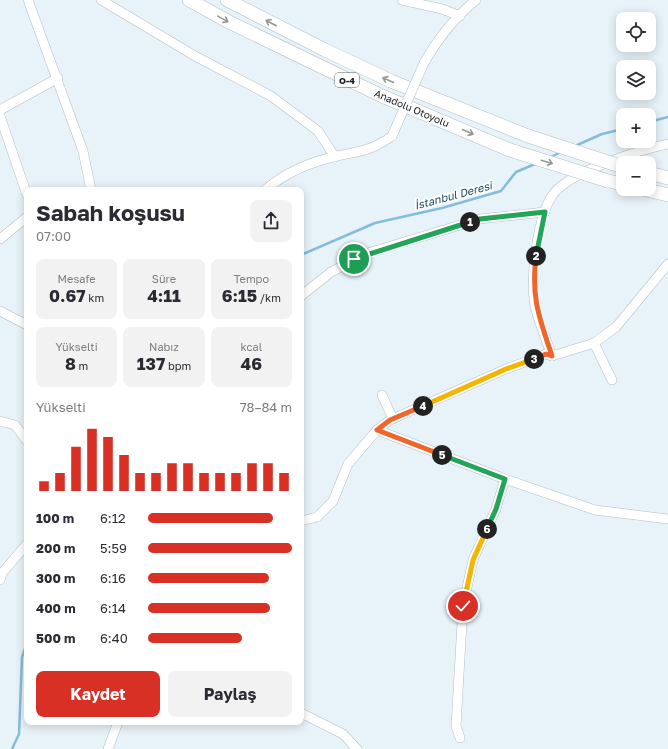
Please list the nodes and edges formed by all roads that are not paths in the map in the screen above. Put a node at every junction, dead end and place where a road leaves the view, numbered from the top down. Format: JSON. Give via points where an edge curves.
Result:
{"nodes":[{"id":1,"x":28,"y":0,"type":"edge"},
{"id":2,"x":101,"y":0,"type":"edge"},
{"id":3,"x":189,"y":0,"type":"edge"},
{"id":4,"x":227,"y":0,"type":"edge"},
{"id":5,"x":402,"y":0,"type":"edge"},
{"id":6,"x":476,"y":0,"type":"edge"},
{"id":7,"x":460,"y":16,"type":"junction"},
{"id":8,"x":58,"y":78,"type":"junction"},
{"id":9,"x":0,"y":110,"type":"edge"},
{"id":10,"x":0,"y":116,"type":"edge"},
{"id":11,"x":668,"y":144,"type":"edge"},
{"id":12,"x":335,"y":157,"type":"junction"},
{"id":13,"x":616,"y":165,"type":"edge"},
{"id":14,"x":656,"y":175,"type":"edge"},
{"id":15,"x":668,"y":178,"type":"edge"},
{"id":16,"x":616,"y":182,"type":"edge"},
{"id":17,"x":24,"y":187,"type":"edge"},
{"id":18,"x":90,"y":187,"type":"edge"},
{"id":19,"x":268,"y":187,"type":"edge"},
{"id":20,"x":656,"y":192,"type":"edge"},
{"id":21,"x":668,"y":195,"type":"edge"},
{"id":22,"x":545,"y":212,"type":"junction"},
{"id":23,"x":24,"y":219,"type":"edge"},
{"id":24,"x":0,"y":239,"type":"edge"},
{"id":25,"x":668,"y":264,"type":"edge"},
{"id":26,"x":304,"y":294,"type":"edge"},
{"id":27,"x":0,"y":311,"type":"edge"},
{"id":28,"x":24,"y":323,"type":"edge"},
{"id":29,"x":594,"y":343,"type":"junction"},
{"id":30,"x":552,"y":356,"type":"junction"},
{"id":31,"x":612,"y":380,"type":"dead end"},
{"id":32,"x":382,"y":396,"type":"dead end"},
{"id":33,"x":393,"y":419,"type":"junction"},
{"id":34,"x":0,"y":421,"type":"edge"},
{"id":35,"x":377,"y":430,"type":"junction"},
{"id":36,"x":24,"y":437,"type":"edge"},
{"id":37,"x":505,"y":479,"type":"junction"},
{"id":38,"x":668,"y":519,"type":"edge"},
{"id":39,"x":304,"y":520,"type":"edge"},
{"id":40,"x":24,"y":547,"type":"edge"},
{"id":41,"x":0,"y":580,"type":"edge"},
{"id":42,"x":304,"y":714,"type":"edge"},
{"id":43,"x":117,"y":725,"type":"edge"},
{"id":44,"x":460,"y":738,"type":"dead end"},
{"id":45,"x":108,"y":749,"type":"edge"},
{"id":46,"x":357,"y":749,"type":"edge"}],
"edges":[{"from":1,"to":8,"type":"street"},
{"from":2,"to":12,"type":"street","via":[[195,56],[271,96],[318,131]]},
{"from":3,"to":16,"type":"highway","name":"Anadolu Otoyolu","number":"O-4","one_way":true,"bridge":true,"via":[[375,93],[510,150]]},
{"from":13,"to":4,"type":"highway","name":"Anadolu Otoyolu","number":"O-4","one_way":true,"bridge":true,"via":[[528,136],[391,81]]},
{"from":5,"to":7,"type":"street"},
{"from":6,"to":7,"type":"street"},
{"from":7,"to":12,"type":"street","bridge":true,"via":[[434,45],[392,136],[379,146]]},
{"from":8,"to":9,"type":"street"},
{"from":8,"to":18,"type":"street","via":[[83,151]]},
{"from":10,"to":17,"type":"street"},
{"from":11,"to":22,"type":"street","via":[[640,151],[575,176],[554,193]]},
{"from":12,"to":19,"type":"street","via":[[294,170]]},
{"from":14,"to":15,"type":"highway"},
{"from":20,"to":21,"type":"highway"},
{"from":22,"to":26,"type":"street","via":[[480,219],[368,253],[331,272]]},
{"from":22,"to":30,"type":"street","via":[[537,246],[534,288],[536,307]]},
{"from":23,"to":24,"type":"street"},
{"from":25,"to":29,"type":"street","via":[[616,327]]},
{"from":27,"to":28,"type":"street"},
{"from":29,"to":30,"type":"street"},
{"from":29,"to":31,"type":"street"},
{"from":30,"to":33,"type":"street","via":[[546,354],[506,369]]},
{"from":32,"to":33,"type":"street"},
{"from":33,"to":35,"type":"street"},
{"from":34,"to":36,"type":"street","via":[[16,426]]},
{"from":35,"to":37,"type":"street"},
{"from":35,"to":39,"type":"street","via":[[348,464],[333,501],[317,517]]},
{"from":37,"to":38,"type":"street","via":[[595,510]]},
{"from":37,"to":44,"type":"street","via":[[496,509],[473,560],[463,606],[456,726]]},
{"from":40,"to":41,"type":"street","via":[[2,573]]},
{"from":42,"to":46,"type":"street","via":[[343,734]]},
{"from":43,"to":45,"type":"street"}]}
